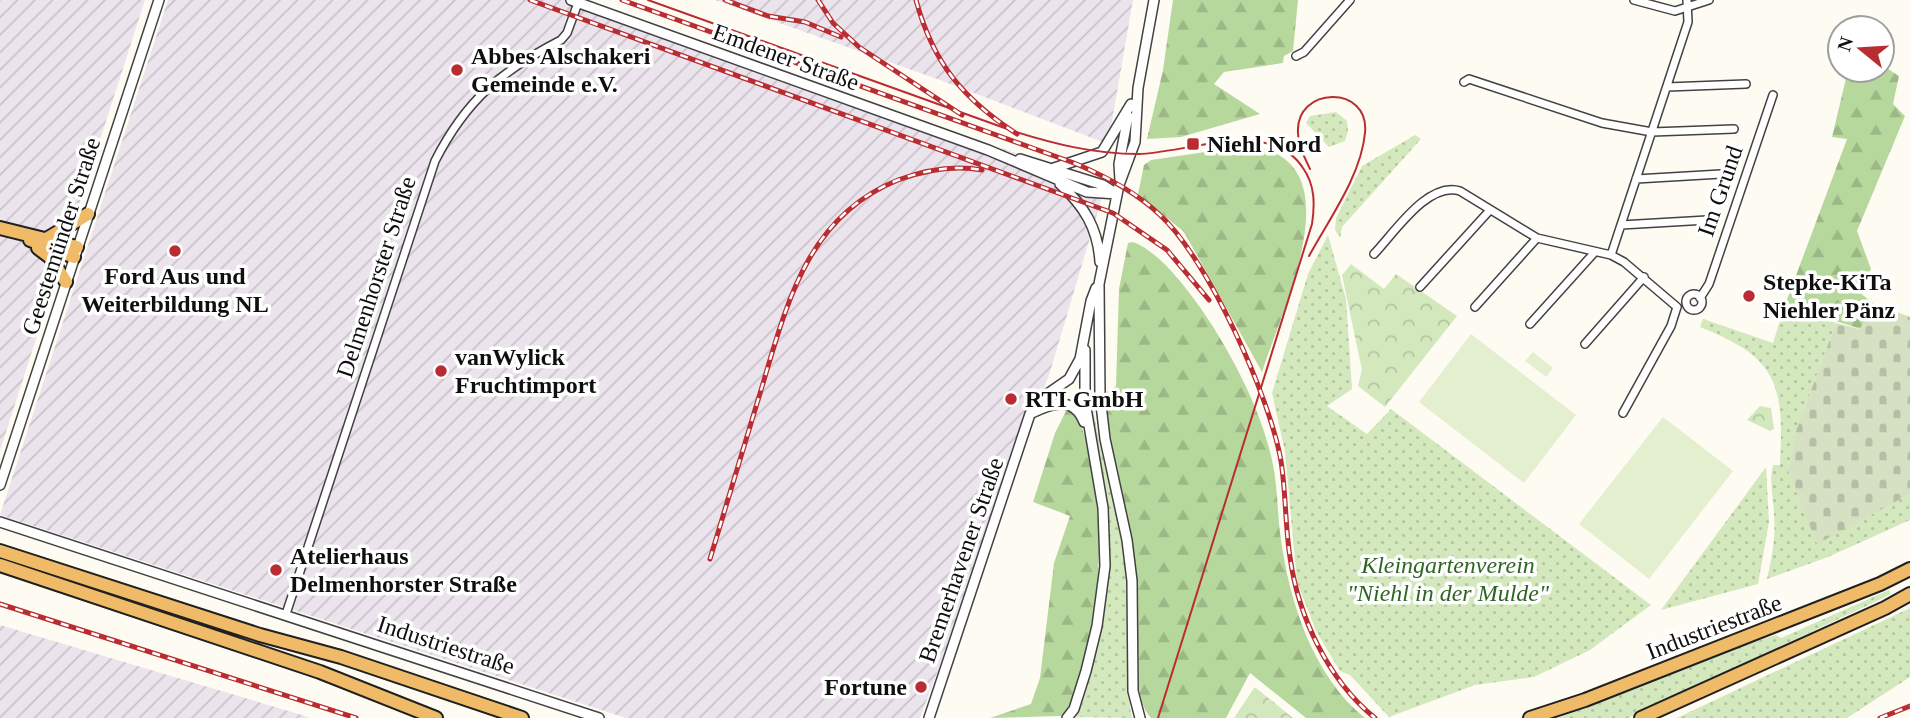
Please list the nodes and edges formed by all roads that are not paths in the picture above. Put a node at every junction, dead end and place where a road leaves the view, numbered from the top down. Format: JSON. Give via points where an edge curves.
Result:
{"nodes":[{"id":1,"x":159,"y":0,"type":"edge"},
{"id":2,"x":1154,"y":0,"type":"edge"},
{"id":3,"x":1350,"y":0,"type":"edge"},
{"id":4,"x":1634,"y":0,"type":"edge"},
{"id":5,"x":1709,"y":0,"type":"edge"},
{"id":6,"x":574,"y":1,"type":"edge"},
{"id":7,"x":1687,"y":4,"type":"edge"},
{"id":8,"x":1296,"y":57,"type":"dead end"},
{"id":9,"x":1464,"y":82,"type":"dead end"},
{"id":10,"x":1746,"y":84,"type":"dead end"},
{"id":11,"x":1667,"y":87,"type":"junction"},
{"id":12,"x":1138,"y":89,"type":"junction"},
{"id":13,"x":1773,"y":95,"type":"dead end"},
{"id":14,"x":1130,"y":104,"type":"junction"},
{"id":15,"x":1734,"y":129,"type":"dead end"},
{"id":16,"x":1652,"y":132,"type":"junction"},
{"id":17,"x":988,"y":150,"type":"junction"},
{"id":18,"x":1052,"y":168,"type":"junction"},
{"id":19,"x":1721,"y":174,"type":"dead end"},
{"id":20,"x":1636,"y":179,"type":"junction"},
{"id":21,"x":1056,"y":180,"type":"junction"},
{"id":22,"x":1120,"y":180,"type":"junction"},
{"id":23,"x":1117,"y":194,"type":"junction"},
{"id":24,"x":1490,"y":210,"type":"junction"},
{"id":25,"x":88,"y":214,"type":"junction"},
{"id":26,"x":1706,"y":220,"type":"dead end"},
{"id":27,"x":1622,"y":225,"type":"junction"},
{"id":28,"x":0,"y":228,"type":"edge"},
{"id":29,"x":25,"y":237,"type":"junction"},
{"id":30,"x":48,"y":238,"type":"junction"},
{"id":31,"x":1537,"y":238,"type":"junction"},
{"id":32,"x":76,"y":252,"type":"junction"},
{"id":33,"x":1594,"y":253,"type":"junction"},
{"id":34,"x":1374,"y":254,"type":"dead end"},
{"id":35,"x":1611,"y":255,"type":"junction"},
{"id":36,"x":1644,"y":278,"type":"junction"},
{"id":37,"x":1100,"y":279,"type":"junction"},
{"id":38,"x":66,"y":282,"type":"junction"},
{"id":39,"x":1420,"y":287,"type":"dead end"},
{"id":40,"x":1700,"y":298,"type":"junction"},
{"id":41,"x":1685,"y":303,"type":"junction"},
{"id":42,"x":1475,"y":307,"type":"dead end"},
{"id":43,"x":1677,"y":307,"type":"junction"},
{"id":44,"x":1530,"y":324,"type":"dead end"},
{"id":45,"x":1084,"y":338,"type":"junction"},
{"id":46,"x":1585,"y":344,"type":"dead end"},
{"id":47,"x":1085,"y":378,"type":"junction"},
{"id":48,"x":1069,"y":379,"type":"junction"},
{"id":49,"x":1100,"y":396,"type":"junction"},
{"id":50,"x":1623,"y":412,"type":"dead end"},
{"id":51,"x":1030,"y":414,"type":"junction"},
{"id":52,"x":1089,"y":436,"type":"junction"},
{"id":53,"x":0,"y":485,"type":"edge"},
{"id":54,"x":0,"y":522,"type":"edge"},
{"id":55,"x":0,"y":551,"type":"edge"},
{"id":56,"x":0,"y":565,"type":"edge"},
{"id":57,"x":1910,"y":569,"type":"edge"},
{"id":58,"x":1910,"y":594,"type":"edge"},
{"id":59,"x":286,"y":614,"type":"junction"},
{"id":60,"x":436,"y":718,"type":"edge"},
{"id":61,"x":522,"y":718,"type":"edge"},
{"id":62,"x":599,"y":718,"type":"edge"},
{"id":63,"x":929,"y":718,"type":"edge"},
{"id":64,"x":1067,"y":718,"type":"edge"},
{"id":65,"x":1140,"y":718,"type":"edge"},
{"id":66,"x":1530,"y":718,"type":"edge"},
{"id":67,"x":1641,"y":718,"type":"edge"}],
"edges":[{"from":1,"to":25,"type":"street","name":"Geestemünder Straße"},
{"from":2,"to":12,"type":"street"},
{"from":3,"to":8,"type":"street"},
{"from":4,"to":7,"type":"street","via":[[1664,9]]},
{"from":5,"to":7,"type":"street"},
{"from":6,"to":17,"type":"street","name":"Emdener Straße"},
{"from":6,"to":59,"type":"street","name":"Delmenhorster Straße","via":[[561,40],[496,79],[472,102],[435,161]]},
{"from":7,"to":11,"type":"street","via":[[1688,22]]},
{"from":9,"to":16,"type":"street","via":[[1469,79],[1585,119]]},
{"from":10,"to":11,"type":"street"},
{"from":11,"to":16,"type":"street"},
{"from":12,"to":14,"type":"street"},
{"from":12,"to":22,"type":"street","via":[[1135,142]]},
{"from":13,"to":40,"type":"street","name":"Im Grund","via":[[1709,284]]},
{"from":14,"to":18,"type":"street","via":[[1102,152]]},
{"from":14,"to":22,"type":"street"},
{"from":15,"to":16,"type":"street"},
{"from":16,"to":20,"type":"street"},
{"from":17,"to":18,"type":"street","name":"Emdener Straße"},
{"from":17,"to":21,"type":"street","name":"Emdener Straße"},
{"from":18,"to":23,"type":"street","name":"Emdener Straße"},
{"from":19,"to":20,"type":"street"},
{"from":20,"to":27,"type":"street"},
{"from":21,"to":23,"type":"street","name":"Emdener Straße","via":[[1087,192]]},
{"from":21,"to":37,"type":"street","name":"Emdener Straße","via":[[1092,222]]},
{"from":22,"to":23,"type":"street"},
{"from":23,"to":37,"type":"street"},
{"from":24,"to":31,"type":"street"},
{"from":24,"to":34,"type":"street","via":[[1460,191],[1440,189]]},
{"from":24,"to":39,"type":"street"},
{"from":25,"to":30,"type":"highway"},
{"from":25,"to":32,"type":"street","name":"Geestemünder Straße"},
{"from":26,"to":27,"type":"street"},
{"from":27,"to":35,"type":"street"},
{"from":28,"to":29,"type":"highway"},
{"from":29,"to":30,"type":"highway"},
{"from":29,"to":32,"type":"highway"},
{"from":29,"to":38,"type":"highway","via":[[50,257]]},
{"from":30,"to":32,"type":"highway"},
{"from":31,"to":33,"type":"street"},
{"from":31,"to":42,"type":"street"},
{"from":32,"to":38,"type":"street","name":"Geestemünder Straße"},
{"from":33,"to":35,"type":"street"},
{"from":33,"to":44,"type":"street"},
{"from":35,"to":36,"type":"street"},
{"from":36,"to":43,"type":"street"},
{"from":36,"to":46,"type":"street"},
{"from":37,"to":45,"type":"street"},
{"from":37,"to":49,"type":"street"},
{"from":38,"to":53,"type":"street","name":"Geestemünder Straße"},
{"from":40,"to":41,"type":"street","via":[[1691,294]]},
{"from":40,"to":41,"type":"street","via":[[1701,305],[1695,310]]},
{"from":41,"to":43,"type":"street"},
{"from":43,"to":50,"type":"street","via":[[1671,327]]},
{"from":45,"to":47,"type":"street"},
{"from":45,"to":48,"type":"street"},
{"from":47,"to":48,"type":"street"},
{"from":47,"to":49,"type":"street"},
{"from":47,"to":52,"type":"street"},
{"from":48,"to":51,"type":"street","name":"Bremerhavener Straße","via":[[1043,397]]},
{"from":49,"to":65,"type":"street","via":[[1132,581],[1133,691]]},
{"from":51,"to":52,"type":"street","via":[[1048,405],[1066,404],[1080,412]]},
{"from":51,"to":63,"type":"street","name":"Bremerhavener Straße"},
{"from":52,"to":64,"type":"street","via":[[1102,508],[1105,566],[1086,671]]},
{"from":54,"to":59,"type":"street","name":"Industriestraße"},
{"from":55,"to":61,"type":"highway","name":"Industriestraße"},
{"from":56,"to":60,"type":"highway","via":[[320,672]]},
{"from":57,"to":66,"type":"highway","name":"Industriestraße","via":[[1777,625]]},
{"from":58,"to":67,"type":"highway","name":"Industriestraße"},
{"from":59,"to":62,"type":"street","name":"Industriestraße"}]}
